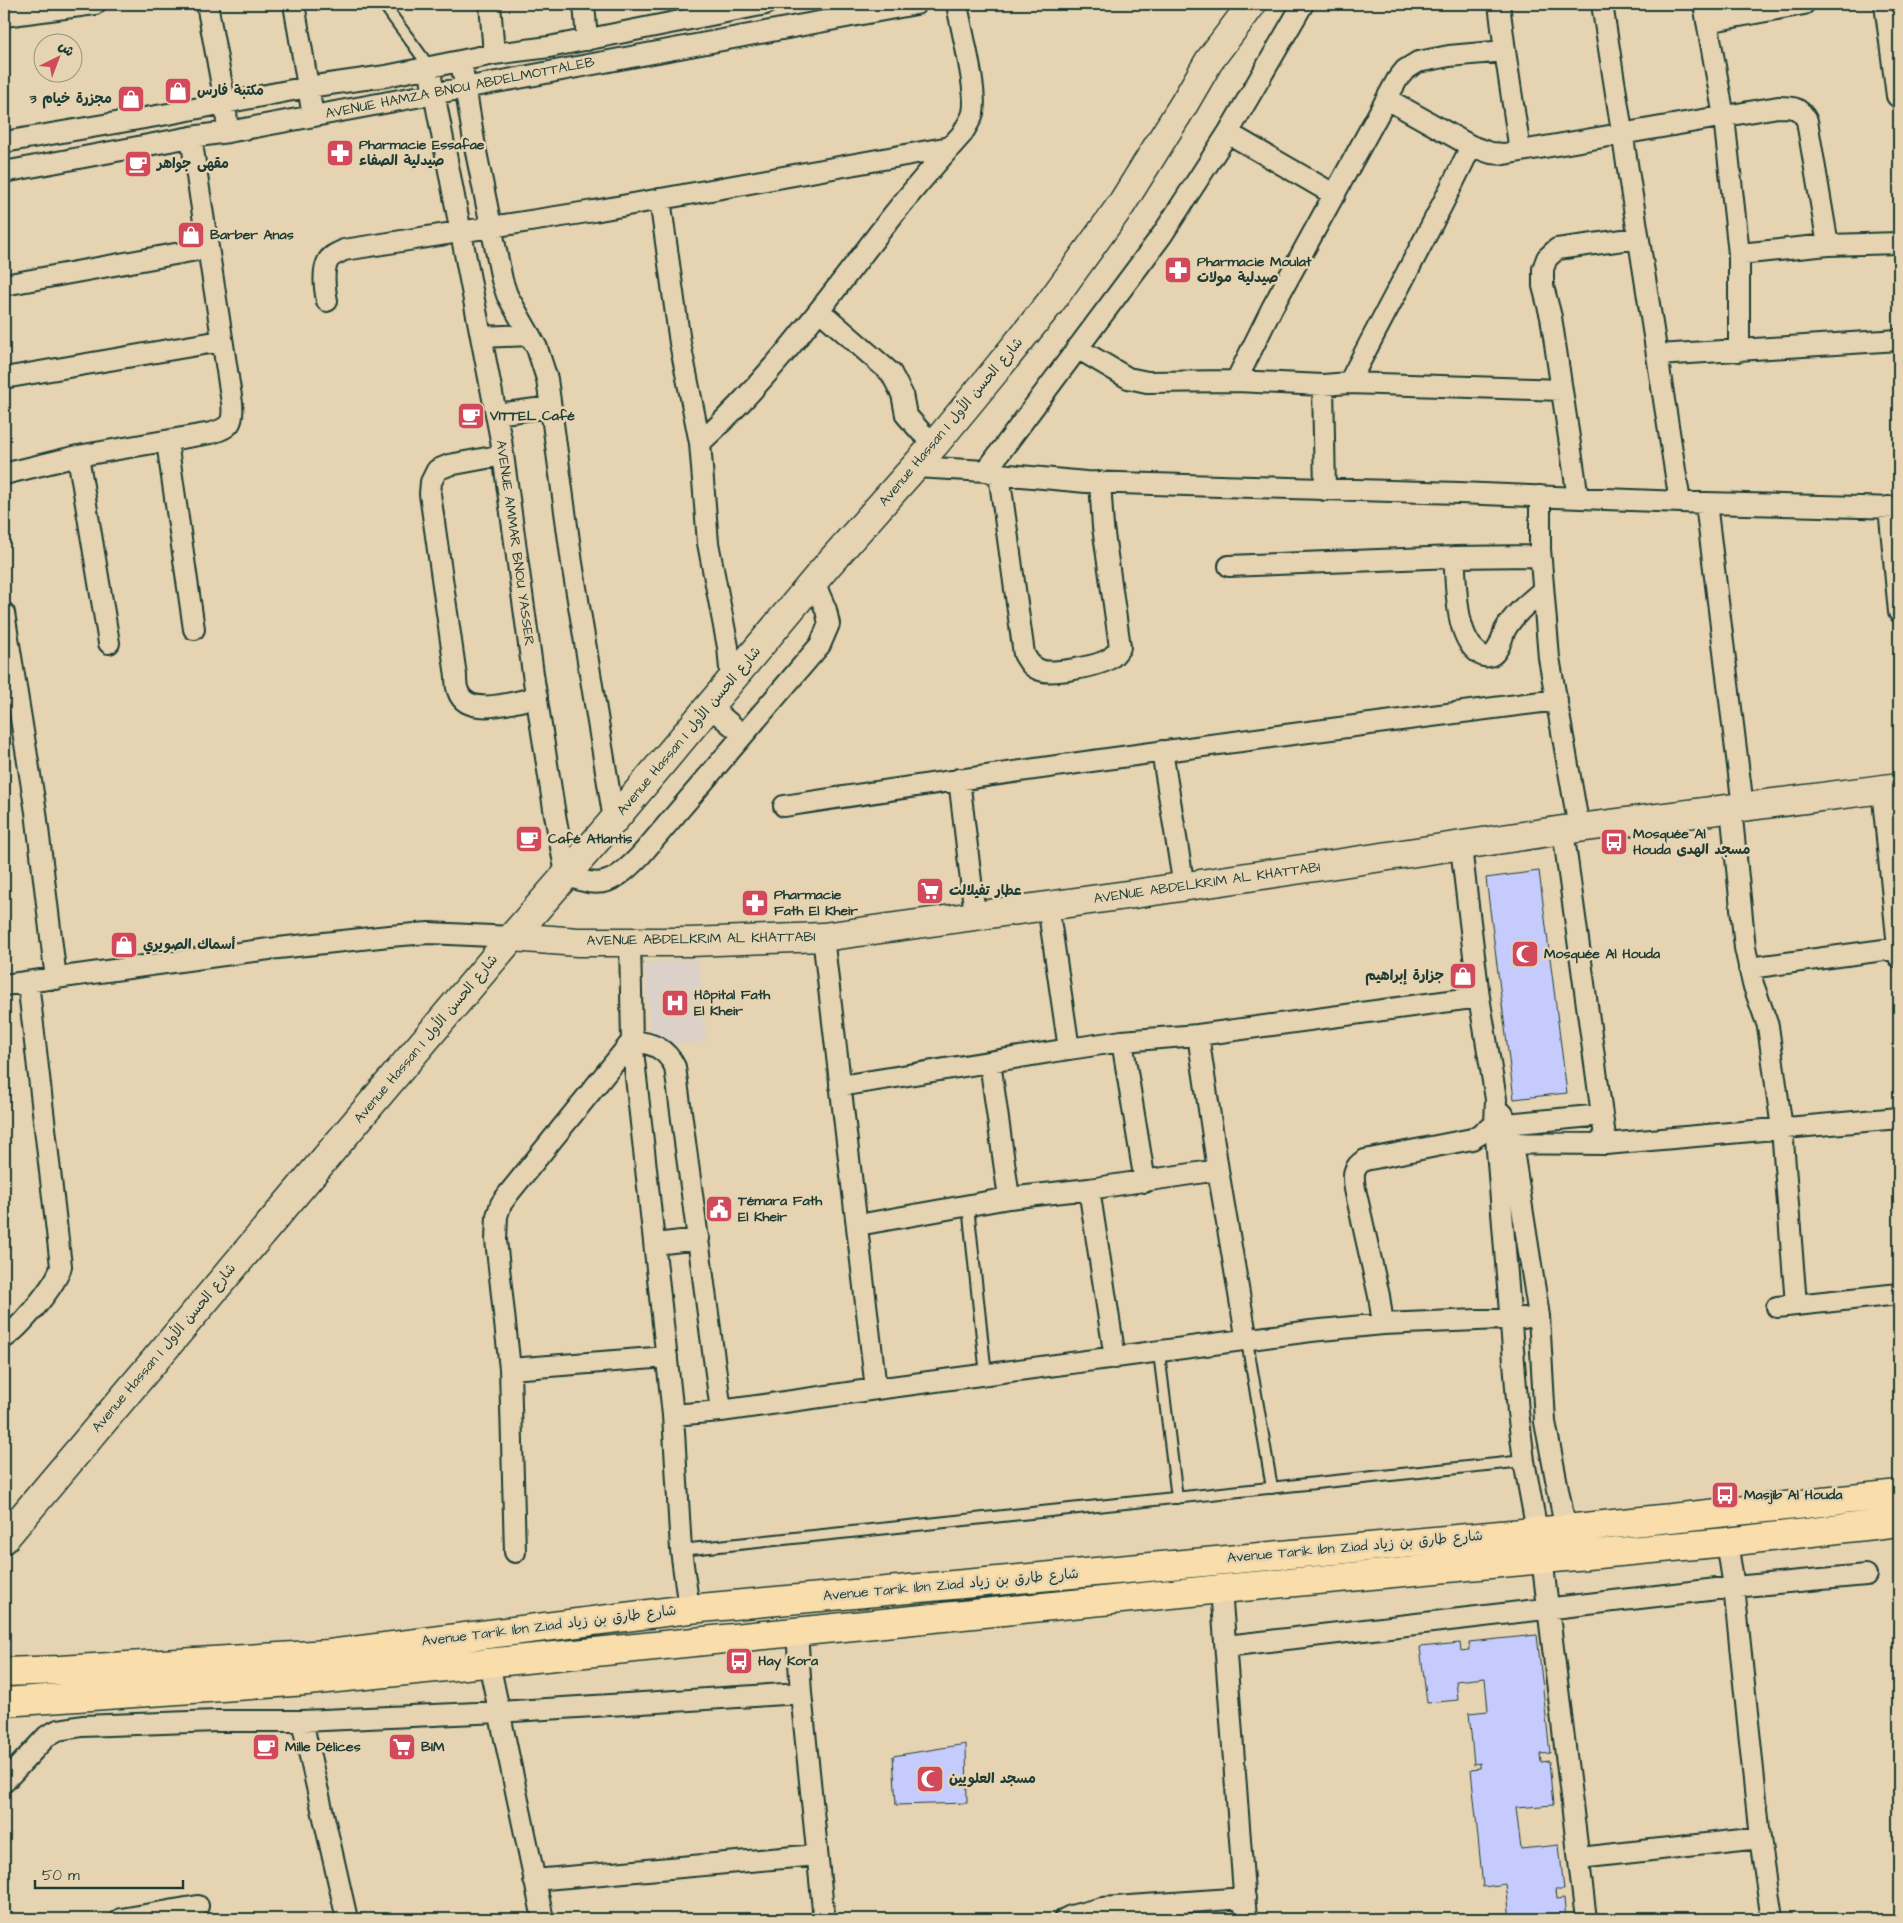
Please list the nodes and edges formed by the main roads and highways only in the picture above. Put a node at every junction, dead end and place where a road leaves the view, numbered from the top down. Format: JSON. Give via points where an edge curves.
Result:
{"nodes":[{"id":1,"x":1229,"y":4,"type":"edge"},
{"id":2,"x":1252,"y":4,"type":"edge"},
{"id":3,"x":1209,"y":61,"type":"junction"},
{"id":4,"x":1891,"y":788,"type":"edge"},
{"id":5,"x":512,"y":937,"type":"junction"},
{"id":6,"x":1899,"y":1494,"type":"edge"},
{"id":7,"x":1899,"y":1522,"type":"edge"},
{"id":8,"x":4,"y":1539,"type":"edge"},
{"id":9,"x":4,"y":1672,"type":"edge"},
{"id":10,"x":4,"y":1702,"type":"edge"}],
"edges":[{"from":1,"to":3,"type":"main road","name":"Avenue Hassan I شارع الحسن الأول"},
{"from":2,"to":3,"type":"main road","name":"Avenue Hassan I شارع الحسن الأول"},
{"from":3,"to":5,"type":"main road","name":"Avenue Hassan I شارع الحسن الأول","via":[[1150,159],[1050,303],[935,444]]},
{"from":4,"to":5,"type":"main road","name":"AVENUE ABDELKRIM AL KHATTABI","via":[[1571,829],[823,937],[716,942],[578,942]]},
{"from":5,"to":8,"type":"main road","name":"Avenue Hassan I شارع الحسن الأول"},
{"from":6,"to":9,"type":"main road","name":"Avenue Tarik Ibn Ziad شارع طارق بن زياد","via":[[1566,1529],[689,1609],[329,1654]]},
{"from":7,"to":10,"type":"main road","name":"Avenue Tarik Ibn Ziad شارع طارق بن زياد","via":[[1727,1542],[1221,1589],[307,1681]]}]}
